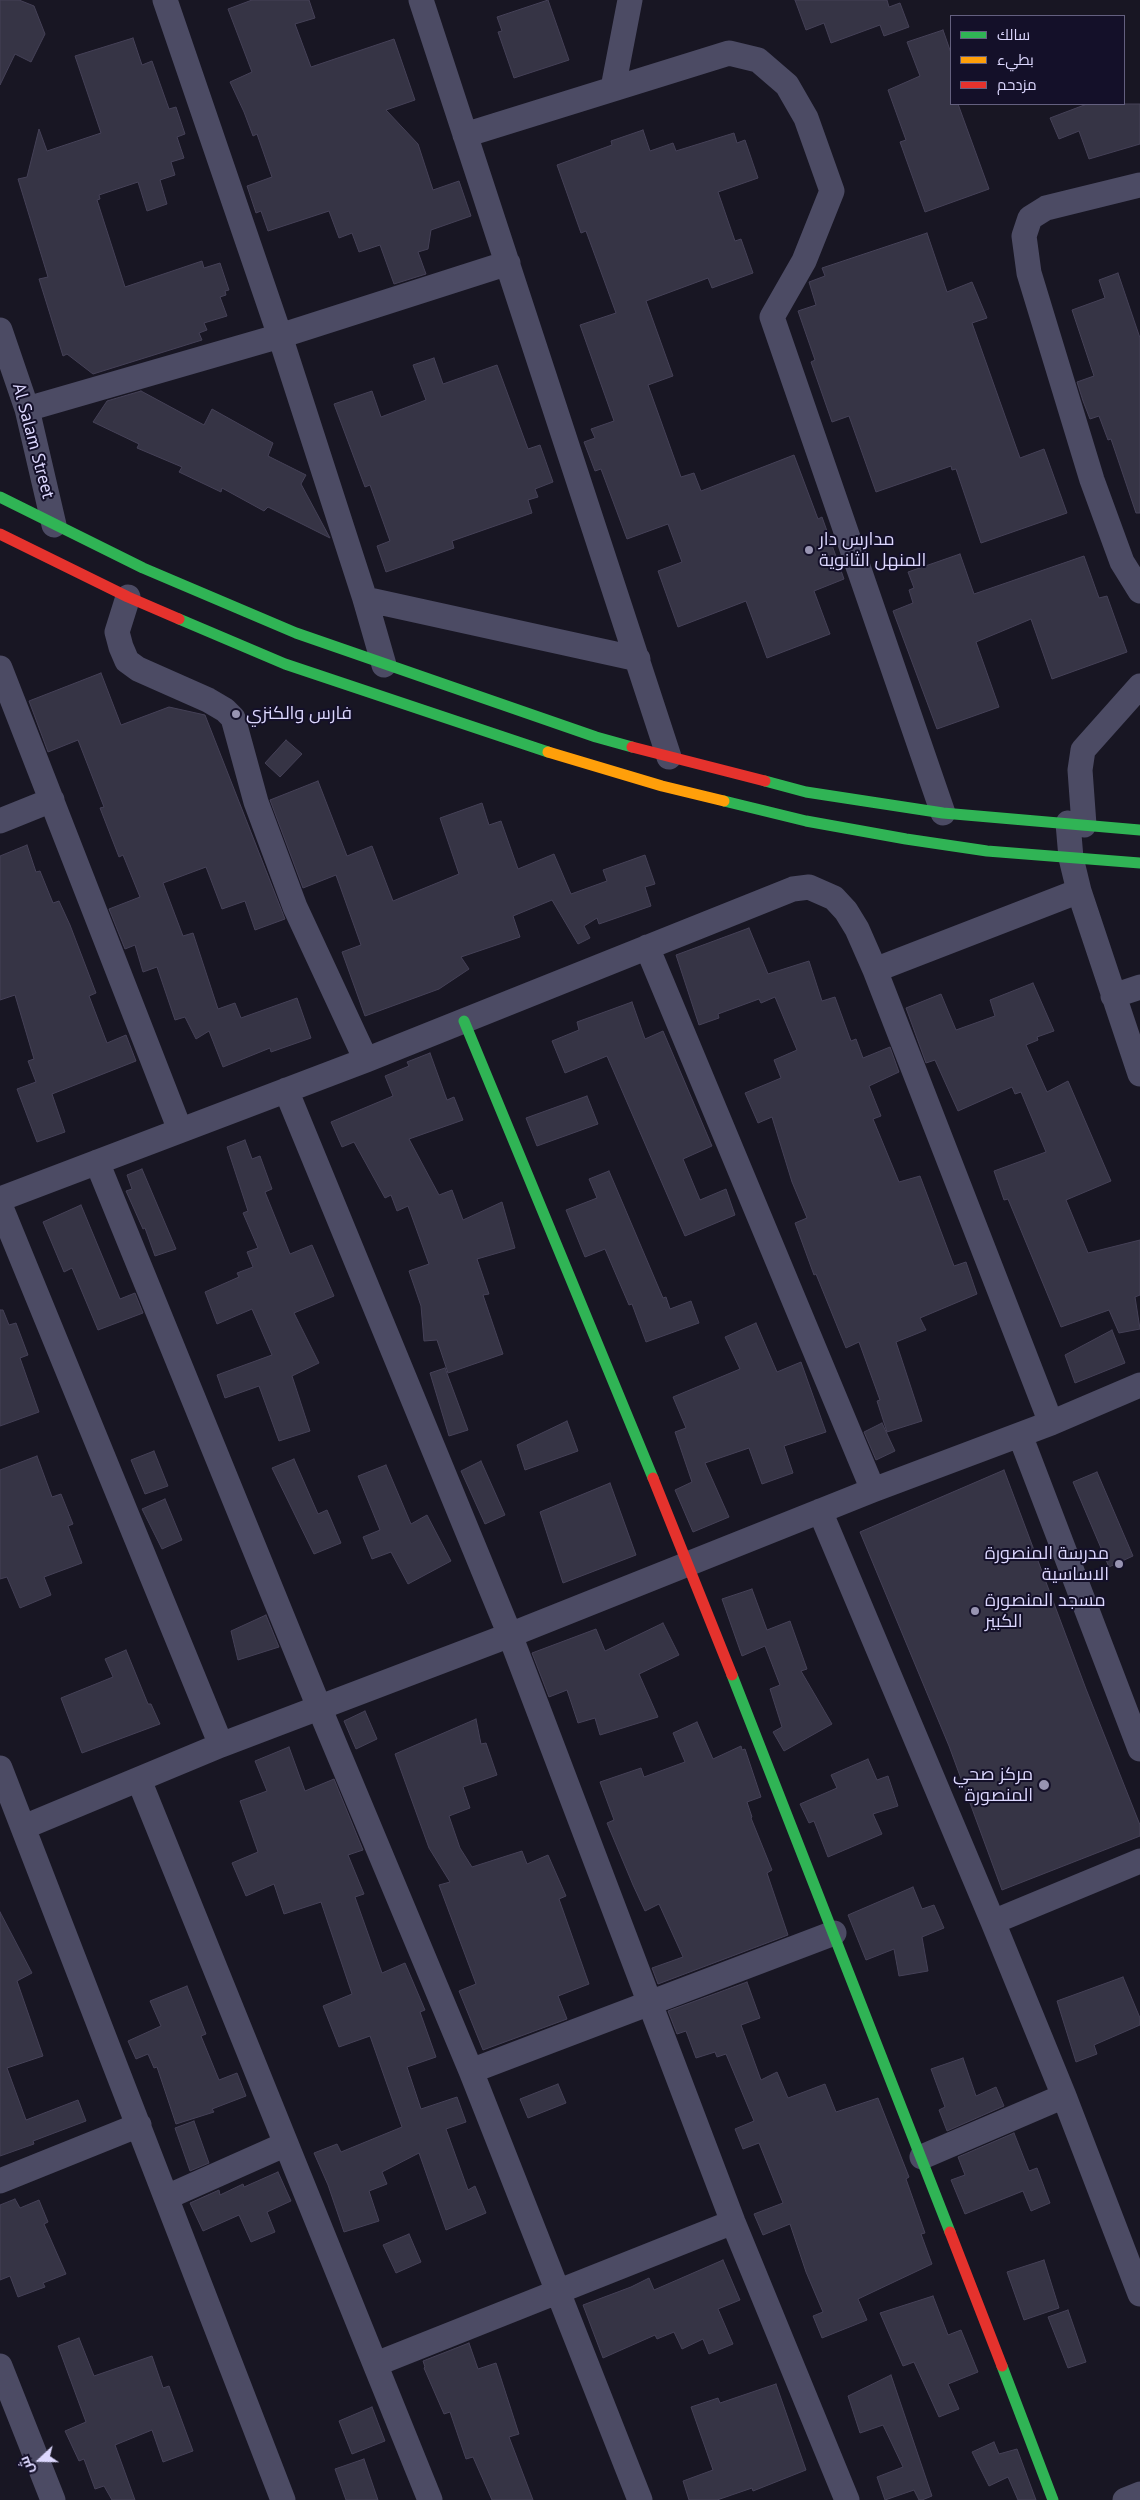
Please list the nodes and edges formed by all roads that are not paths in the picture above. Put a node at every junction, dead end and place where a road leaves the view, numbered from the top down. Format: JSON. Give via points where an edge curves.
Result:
{"nodes":[{"id":1,"x":165,"y":0,"type":"edge"},
{"id":2,"x":420,"y":0,"type":"edge"},
{"id":3,"x":630,"y":0,"type":"edge"},
{"id":4,"x":613,"y":88,"type":"junction"},
{"id":5,"x":465,"y":136,"type":"junction"},
{"id":6,"x":1140,"y":185,"type":"edge"},
{"id":7,"x":508,"y":262,"type":"junction"},
{"id":8,"x":0,"y":330,"type":"edge"},
{"id":9,"x":280,"y":336,"type":"junction"},
{"id":10,"x":27,"y":409,"type":"junction"},
{"id":11,"x":0,"y":497,"type":"edge"},
{"id":12,"x":54,"y":525,"type":"junction"},
{"id":13,"x":0,"y":534,"type":"edge"},
{"id":14,"x":1140,"y":592,"type":"edge"},
{"id":15,"x":128,"y":597,"type":"junction"},
{"id":16,"x":365,"y":599,"type":"junction"},
{"id":17,"x":638,"y":659,"type":"junction"},
{"id":18,"x":384,"y":665,"type":"junction"},
{"id":19,"x":0,"y":668,"type":"edge"},
{"id":20,"x":1140,"y":686,"type":"edge"},
{"id":21,"x":669,"y":757,"type":"junction"},
{"id":22,"x":52,"y":800,"type":"junction"},
{"id":23,"x":944,"y":813,"type":"junction"},
{"id":24,"x":0,"y":821,"type":"edge"},
{"id":25,"x":1076,"y":824,"type":"junction"},
{"id":26,"x":1140,"y":830,"type":"edge"},
{"id":27,"x":1071,"y":858,"type":"junction"},
{"id":28,"x":1140,"y":863,"type":"edge"},
{"id":29,"x":1080,"y":892,"type":"junction"},
{"id":30,"x":647,"y":947,"type":"junction"},
{"id":31,"x":875,"y":970,"type":"junction"},
{"id":32,"x":1140,"y":987,"type":"edge"},
{"id":33,"x":1113,"y":996,"type":"junction"},
{"id":34,"x":464,"y":1021,"type":"junction"},
{"id":35,"x":366,"y":1060,"type":"junction"},
{"id":36,"x":1140,"y":1074,"type":"edge"},
{"id":37,"x":286,"y":1090,"type":"junction"},
{"id":38,"x":180,"y":1130,"type":"junction"},
{"id":39,"x":97,"y":1162,"type":"junction"},
{"id":40,"x":0,"y":1199,"type":"edge"},
{"id":41,"x":0,"y":1205,"type":"edge"},
{"id":42,"x":1140,"y":1385,"type":"edge"},
{"id":43,"x":1051,"y":1423,"type":"junction"},
{"id":44,"x":1020,"y":1435,"type":"junction"},
{"id":45,"x":873,"y":1490,"type":"junction"},
{"id":46,"x":820,"y":1511,"type":"junction"},
{"id":47,"x":689,"y":1565,"type":"junction"},
{"id":48,"x":510,"y":1635,"type":"junction"},
{"id":49,"x":319,"y":1708,"type":"junction"},
{"id":50,"x":222,"y":1745,"type":"junction"},
{"id":51,"x":1140,"y":1749,"type":"edge"},
{"id":52,"x":0,"y":1768,"type":"edge"},
{"id":53,"x":139,"y":1780,"type":"junction"},
{"id":54,"x":24,"y":1827,"type":"junction"},
{"id":55,"x":1140,"y":1861,"type":"edge"},
{"id":56,"x":994,"y":1922,"type":"junction"},
{"id":57,"x":834,"y":1933,"type":"junction"},
{"id":58,"x":649,"y":2003,"type":"junction"},
{"id":59,"x":472,"y":2072,"type":"junction"},
{"id":60,"x":1064,"y":2096,"type":"junction"},
{"id":61,"x":139,"y":2125,"type":"junction"},
{"id":62,"x":286,"y":2144,"type":"junction"},
{"id":63,"x":922,"y":2157,"type":"junction"},
{"id":64,"x":0,"y":2181,"type":"edge"},
{"id":65,"x":167,"y":2197,"type":"junction"},
{"id":66,"x":733,"y":2222,"type":"junction"},
{"id":67,"x":558,"y":2293,"type":"junction"},
{"id":68,"x":1140,"y":2294,"type":"edge"},
{"id":69,"x":376,"y":2364,"type":"junction"},
{"id":70,"x":0,"y":2366,"type":"edge"},
{"id":71,"x":1140,"y":2494,"type":"edge"},
{"id":72,"x":52,"y":2500,"type":"edge"},
{"id":73,"x":283,"y":2500,"type":"edge"},
{"id":74,"x":430,"y":2500,"type":"edge"},
{"id":75,"x":640,"y":2500,"type":"edge"},
{"id":76,"x":846,"y":2500,"type":"edge"},
{"id":77,"x":1053,"y":2500,"type":"edge"},
{"id":78,"x":1125,"y":2500,"type":"edge"}],
"edges":[{"from":1,"to":9,"type":"street"},
{"from":2,"to":5,"type":"street"},
{"from":3,"to":4,"type":"street"},
{"from":4,"to":5,"type":"street"},
{"from":4,"to":23,"type":"street","via":[[729,52],[758,60],[787,85],[806,118],[832,191],[804,261],[772,317]]},
{"from":5,"to":7,"type":"street"},
{"from":6,"to":14,"type":"street","via":[[1046,208],[1030,218],[1024,236],[1029,273],[1092,480],[1122,562]]},
{"from":7,"to":9,"type":"street"},
{"from":7,"to":17,"type":"street"},
{"from":8,"to":10,"type":"street","name":"Al Salam Street"},
{"from":9,"to":10,"type":"street"},
{"from":9,"to":16,"type":"street"},
{"from":10,"to":12,"type":"street","name":"Al Salam Street"},
{"from":11,"to":12,"type":"main road"},
{"from":12,"to":18,"type":"main road","via":[[143,568],[278,626]]},
{"from":13,"to":15,"type":"main road"},
{"from":15,"to":27,"type":"main road","via":[[285,664],[377,697],[662,786],[806,821],[906,839],[987,851]]},
{"from":15,"to":35,"type":"street","via":[[117,632],[127,662],[208,700],[233,718],[256,802],[294,907]]},
{"from":16,"to":17,"type":"street"},
{"from":16,"to":18,"type":"street"},
{"from":17,"to":21,"type":"street"},
{"from":18,"to":21,"type":"main road","via":[[544,720]]},
{"from":19,"to":22,"type":"street"},
{"from":20,"to":25,"type":"street","via":[[1083,750]]},
{"from":21,"to":23,"type":"main road","via":[[806,792]]},
{"from":22,"to":24,"type":"street"},
{"from":22,"to":38,"type":"street"},
{"from":23,"to":25,"type":"main road"},
{"from":25,"to":26,"type":"main road"},
{"from":25,"to":27,"type":"street"},
{"from":27,"to":28,"type":"main road"},
{"from":27,"to":29,"type":"street"},
{"from":29,"to":31,"type":"street"},
{"from":29,"to":33,"type":"street"},
{"from":30,"to":31,"type":"street","via":[[793,889],[809,887],[834,898],[846,911]]},
{"from":30,"to":34,"type":"street"},
{"from":30,"to":45,"type":"street"},
{"from":31,"to":43,"type":"street"},
{"from":32,"to":33,"type":"street"},
{"from":33,"to":36,"type":"street"},
{"from":34,"to":35,"type":"street"},
{"from":34,"to":47,"type":"main road"},
{"from":35,"to":37,"type":"street"},
{"from":37,"to":38,"type":"street"},
{"from":37,"to":48,"type":"street"},
{"from":38,"to":39,"type":"street"},
{"from":39,"to":40,"type":"street"},
{"from":39,"to":49,"type":"street"},
{"from":41,"to":50,"type":"street"},
{"from":42,"to":43,"type":"street"},
{"from":43,"to":44,"type":"street"},
{"from":44,"to":45,"type":"street"},
{"from":44,"to":51,"type":"street"},
{"from":45,"to":46,"type":"street"},
{"from":46,"to":47,"type":"street"},
{"from":46,"to":56,"type":"street"},
{"from":47,"to":48,"type":"street"},
{"from":47,"to":57,"type":"main road"},
{"from":48,"to":49,"type":"street"},
{"from":48,"to":58,"type":"street"},
{"from":49,"to":50,"type":"street"},
{"from":49,"to":59,"type":"street"},
{"from":50,"to":53,"type":"street"},
{"from":52,"to":54,"type":"street"},
{"from":53,"to":54,"type":"street"},
{"from":53,"to":62,"type":"street"},
{"from":54,"to":61,"type":"street"},
{"from":55,"to":56,"type":"street"},
{"from":56,"to":60,"type":"street"},
{"from":57,"to":58,"type":"street"},
{"from":57,"to":63,"type":"main road"},
{"from":58,"to":59,"type":"street"},
{"from":58,"to":66,"type":"street"},
{"from":59,"to":67,"type":"street"},
{"from":60,"to":63,"type":"street"},
{"from":60,"to":68,"type":"street"},
{"from":61,"to":64,"type":"street"},
{"from":61,"to":65,"type":"street"},
{"from":62,"to":65,"type":"street"},
{"from":62,"to":69,"type":"street"},
{"from":63,"to":77,"type":"main road"},
{"from":65,"to":73,"type":"street"},
{"from":66,"to":67,"type":"street"},
{"from":66,"to":76,"type":"street"},
{"from":67,"to":69,"type":"street"},
{"from":67,"to":75,"type":"street"},
{"from":69,"to":74,"type":"street"},
{"from":70,"to":72,"type":"street"},
{"from":71,"to":78,"type":"street"}]}
